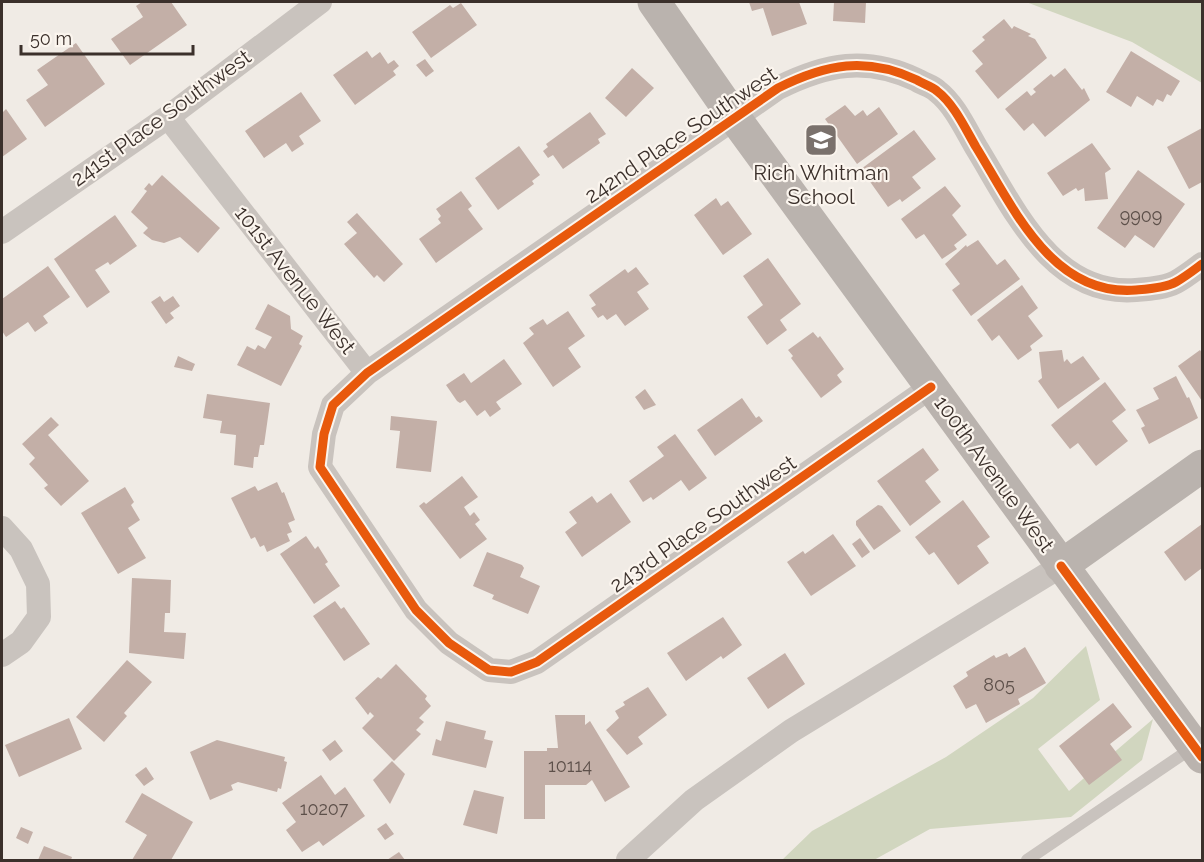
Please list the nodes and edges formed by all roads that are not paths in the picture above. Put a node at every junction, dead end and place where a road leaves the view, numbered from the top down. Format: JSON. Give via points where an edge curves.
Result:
{"nodes":[{"id":1,"x":320,"y":2,"type":"edge"},
{"id":2,"x":654,"y":2,"type":"edge"},
{"id":3,"x":168,"y":117,"type":"junction"},
{"id":4,"x":734,"y":117,"type":"junction"},
{"id":5,"x":2,"y":232,"type":"edge"},
{"id":6,"x":1203,"y":264,"type":"edge"},
{"id":7,"x":367,"y":373,"type":"junction"},
{"id":8,"x":931,"y":387,"type":"junction"},
{"id":9,"x":1203,"y":466,"type":"edge"},
{"id":10,"x":2,"y":528,"type":"edge"},
{"id":11,"x":1061,"y":566,"type":"junction"},
{"id":12,"x":2,"y":655,"type":"edge"},
{"id":13,"x":489,"y":670,"type":"joint"},
{"id":14,"x":1198,"y":752,"type":"edge"},
{"id":15,"x":628,"y":861,"type":"edge"},
{"id":16,"x":1027,"y":861,"type":"edge"}],
"edges":[{"from":1,"to":3,"type":"street","name":"241st Place Southwest"},
{"from":2,"to":4,"type":"main road","name":"100th Avenue West"},
{"from":3,"to":5,"type":"street","name":"241st Place Southwest"},
{"from":3,"to":7,"type":"street","name":"101st Avenue West"},
{"from":4,"to":6,"type":"street","name":"242nd Place Southwest","via":[[808,73],[844,65],[897,71],[937,90],[955,111],[1023,224],[1046,253],[1072,276],[1098,287],[1140,290],[1174,283]]},
{"from":4,"to":7,"type":"street","name":"242nd Place Southwest"},
{"from":4,"to":8,"type":"main road","name":"100th Avenue West"},
{"from":7,"to":13,"type":"street","name":"101st Avenue West","via":[[333,405],[320,467],[416,610],[449,643]]},
{"from":8,"to":11,"type":"main road","name":"100th Avenue West"},
{"from":8,"to":13,"type":"street","name":"243rd Place Southwest","via":[[537,662],[511,672]]},
{"from":9,"to":11,"type":"main road"},
{"from":10,"to":12,"type":"street","via":[[21,549],[38,584],[39,617],[21,642]]},
{"from":11,"to":14,"type":"main road","name":"100th Avenue West"},
{"from":11,"to":15,"type":"street","via":[[791,731],[694,800]]},
{"from":14,"to":16,"type":"lane"}]}
